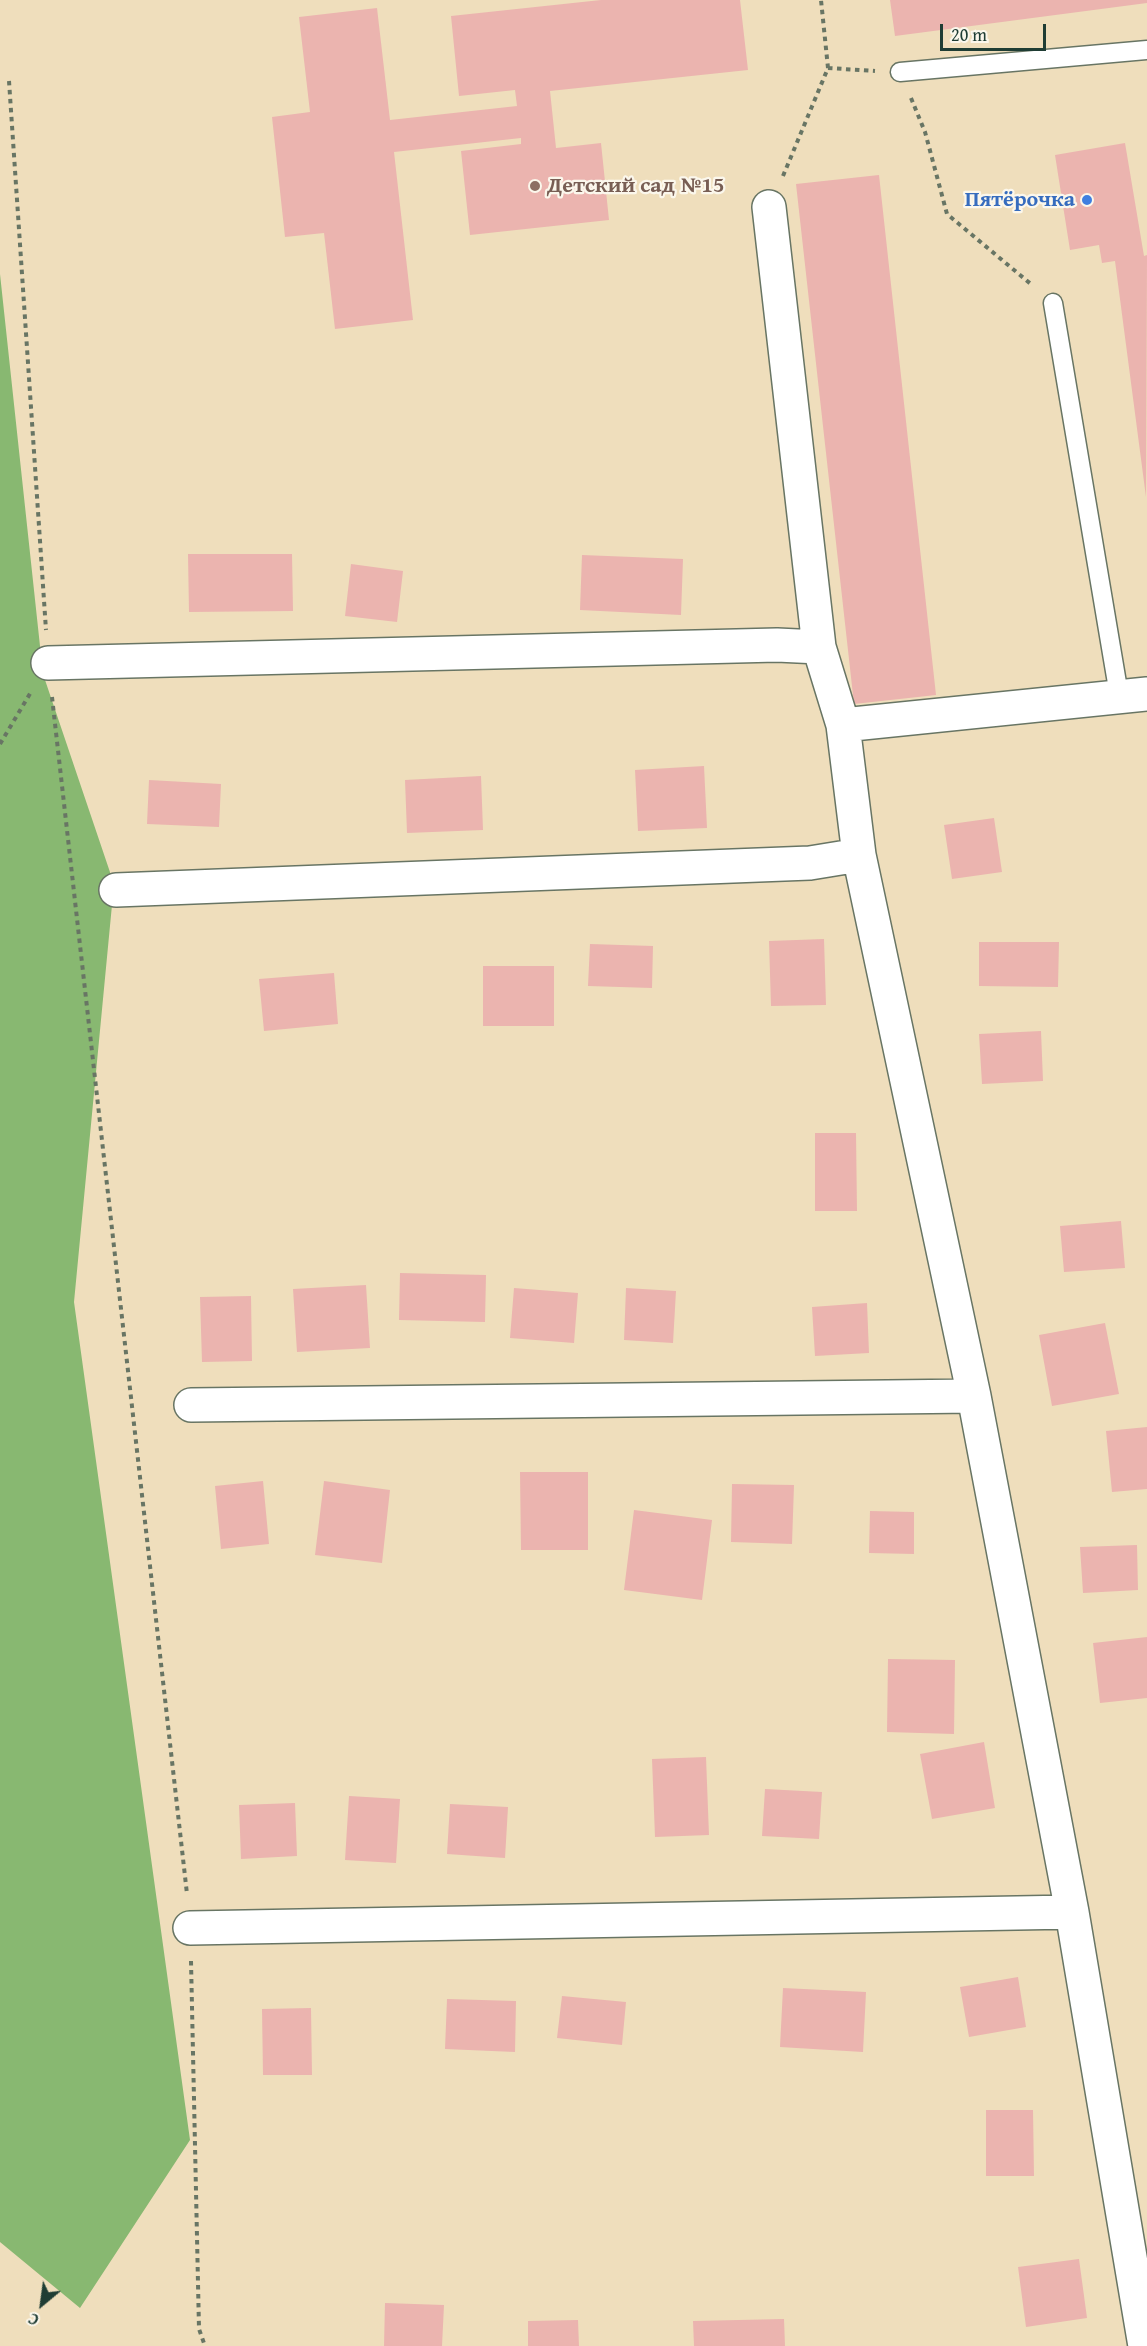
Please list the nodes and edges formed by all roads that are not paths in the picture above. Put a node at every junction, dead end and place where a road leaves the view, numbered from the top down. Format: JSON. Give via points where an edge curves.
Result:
{"nodes":[{"id":1,"x":1147,"y":50,"type":"edge"},
{"id":2,"x":900,"y":72,"type":"road end"},
{"id":3,"x":770,"y":207,"type":"road end"},
{"id":4,"x":1053,"y":303,"type":"road end"},
{"id":5,"x":819,"y":647,"type":"junction"},
{"id":6,"x":48,"y":663,"type":"road end"},
{"id":7,"x":1133,"y":695,"type":"edge"},
{"id":8,"x":843,"y":724,"type":"junction"},
{"id":9,"x":859,"y":855,"type":"junction"},
{"id":10,"x":116,"y":890,"type":"dead end"},
{"id":11,"x":975,"y":1396,"type":"junction"},
{"id":12,"x":191,"y":1405,"type":"dead end"},
{"id":13,"x":1072,"y":1912,"type":"junction"},
{"id":14,"x":190,"y":1928,"type":"road end"},
{"id":15,"x":1145,"y":2346,"type":"edge"}],
"edges":[{"from":1,"to":2,"type":"lane"},
{"from":3,"to":5,"type":"street"},
{"from":4,"to":7,"type":"lane"},
{"from":5,"to":6,"type":"street"},
{"from":5,"to":8,"type":"street"},
{"from":7,"to":8,"type":"street"},
{"from":8,"to":9,"type":"street"},
{"from":9,"to":10,"type":"street","via":[[810,863]]},
{"from":9,"to":11,"type":"street"},
{"from":11,"to":12,"type":"street"},
{"from":11,"to":13,"type":"street"},
{"from":13,"to":14,"type":"street"},
{"from":13,"to":15,"type":"street"}]}
